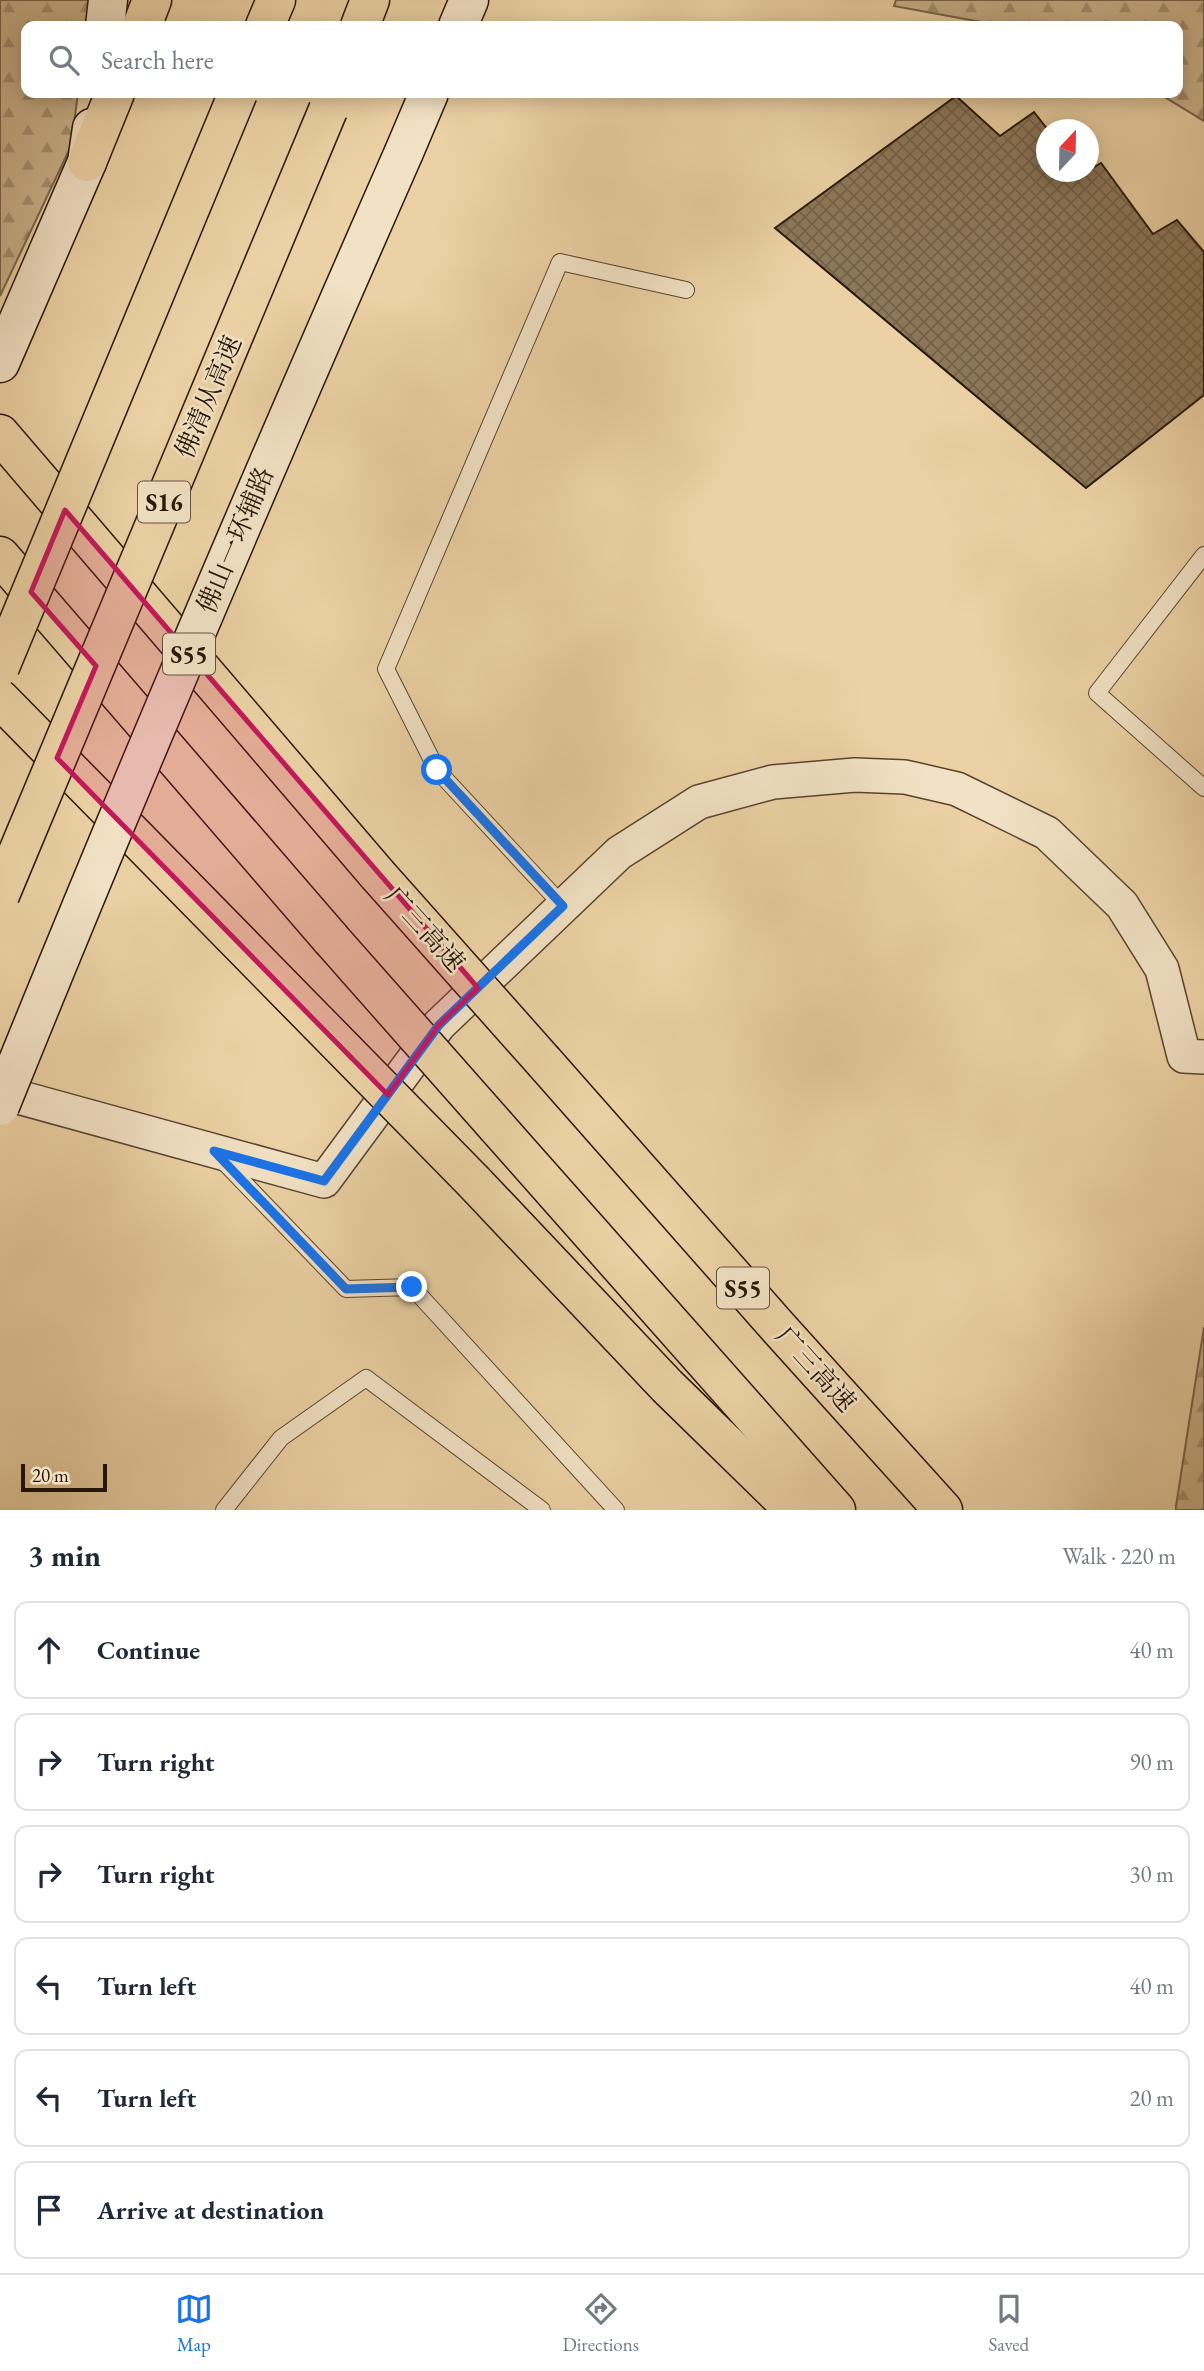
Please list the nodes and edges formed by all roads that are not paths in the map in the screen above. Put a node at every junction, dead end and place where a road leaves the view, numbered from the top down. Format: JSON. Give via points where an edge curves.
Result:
{"nodes":[{"id":1,"x":108,"y":0,"type":"edge"},
{"id":2,"x":152,"y":0,"type":"edge"},
{"id":3,"x":276,"y":0,"type":"edge"},
{"id":4,"x":370,"y":0,"type":"edge"},
{"id":5,"x":469,"y":0,"type":"edge"},
{"id":6,"x":106,"y":21,"type":"edge"},
{"id":7,"x":144,"y":21,"type":"edge"},
{"id":8,"x":267,"y":21,"type":"edge"},
{"id":9,"x":362,"y":21,"type":"edge"},
{"id":10,"x":460,"y":21,"type":"edge"},
{"id":11,"x":95,"y":98,"type":"edge"},
{"id":12,"x":113,"y":98,"type":"edge"},
{"id":13,"x":236,"y":98,"type":"edge"},
{"id":14,"x":333,"y":98,"type":"edge"},
{"id":15,"x":427,"y":98,"type":"edge"},
{"id":16,"x":87,"y":162,"type":"junction"},
{"id":17,"x":686,"y":290,"type":"dead end"},
{"id":18,"x":0,"y":363,"type":"edge"},
{"id":19,"x":0,"y":434,"type":"edge"},
{"id":20,"x":1204,"y":555,"type":"edge"},
{"id":21,"x":0,"y":556,"type":"edge"},
{"id":22,"x":0,"y":667,"type":"edge"},
{"id":23,"x":0,"y":699,"type":"edge"},
{"id":24,"x":1204,"y":788,"type":"edge"},
{"id":25,"x":0,"y":895,"type":"edge"},
{"id":26,"x":563,"y":906,"type":"junction"},
{"id":27,"x":1204,"y":1058,"type":"edge"},
{"id":28,"x":0,"y":1092,"type":"edge"},
{"id":29,"x":0,"y":1106,"type":"edge"},
{"id":30,"x":214,"y":1151,"type":"junction"},
{"id":31,"x":224,"y":1510,"type":"edge"},
{"id":32,"x":542,"y":1510,"type":"edge"},
{"id":33,"x":616,"y":1510,"type":"edge"},
{"id":34,"x":794,"y":1510,"type":"edge"},
{"id":35,"x":836,"y":1510,"type":"edge"},
{"id":36,"x":943,"y":1510,"type":"edge"}],
"edges":[{"from":1,"to":6,"type":"main road"},
{"from":2,"to":7,"type":"highway"},
{"from":3,"to":8,"type":"highway"},
{"from":4,"to":9,"type":"highway"},
{"from":5,"to":10,"type":"main road"},
{"from":11,"to":16,"type":"main road"},
{"from":12,"to":16,"type":"highway"},
{"from":13,"to":22,"type":"highway","bridge":true},
{"from":14,"to":25,"type":"highway","name":"佛清从高速","number":"S16","bridge":true},
{"from":15,"to":29,"type":"main road","name":"佛山一环辅路","bridge":true,"via":[[83,899]]},
{"from":16,"to":18,"type":"main road"},
{"from":17,"to":26,"type":"lane","via":[[560,262],[386,669],[437,770]]},
{"from":19,"to":36,"type":"highway","name":"广三高速","number":"S55","bridge":true,"via":[[377,874]]},
{"from":20,"to":24,"type":"lane","via":[[1097,693]]},
{"from":21,"to":35,"type":"highway","bridge":true},
{"from":23,"to":34,"type":"highway","bridge":true,"via":[[474,1182],[667,1386]]},
{"from":26,"to":27,"type":"street","via":[[618,853],[699,802],[773,782],[855,775],[905,777],[957,789],[1047,833],[1122,905],[1162,969],[1184,1056]]},
{"from":26,"to":30,"type":"street","via":[[439,1025],[324,1181]]},
{"from":28,"to":30,"type":"street"},
{"from":30,"to":33,"type":"lane","via":[[346,1289],[412,1287]]},
{"from":31,"to":32,"type":"lane","via":[[281,1438],[366,1378]]}]}
